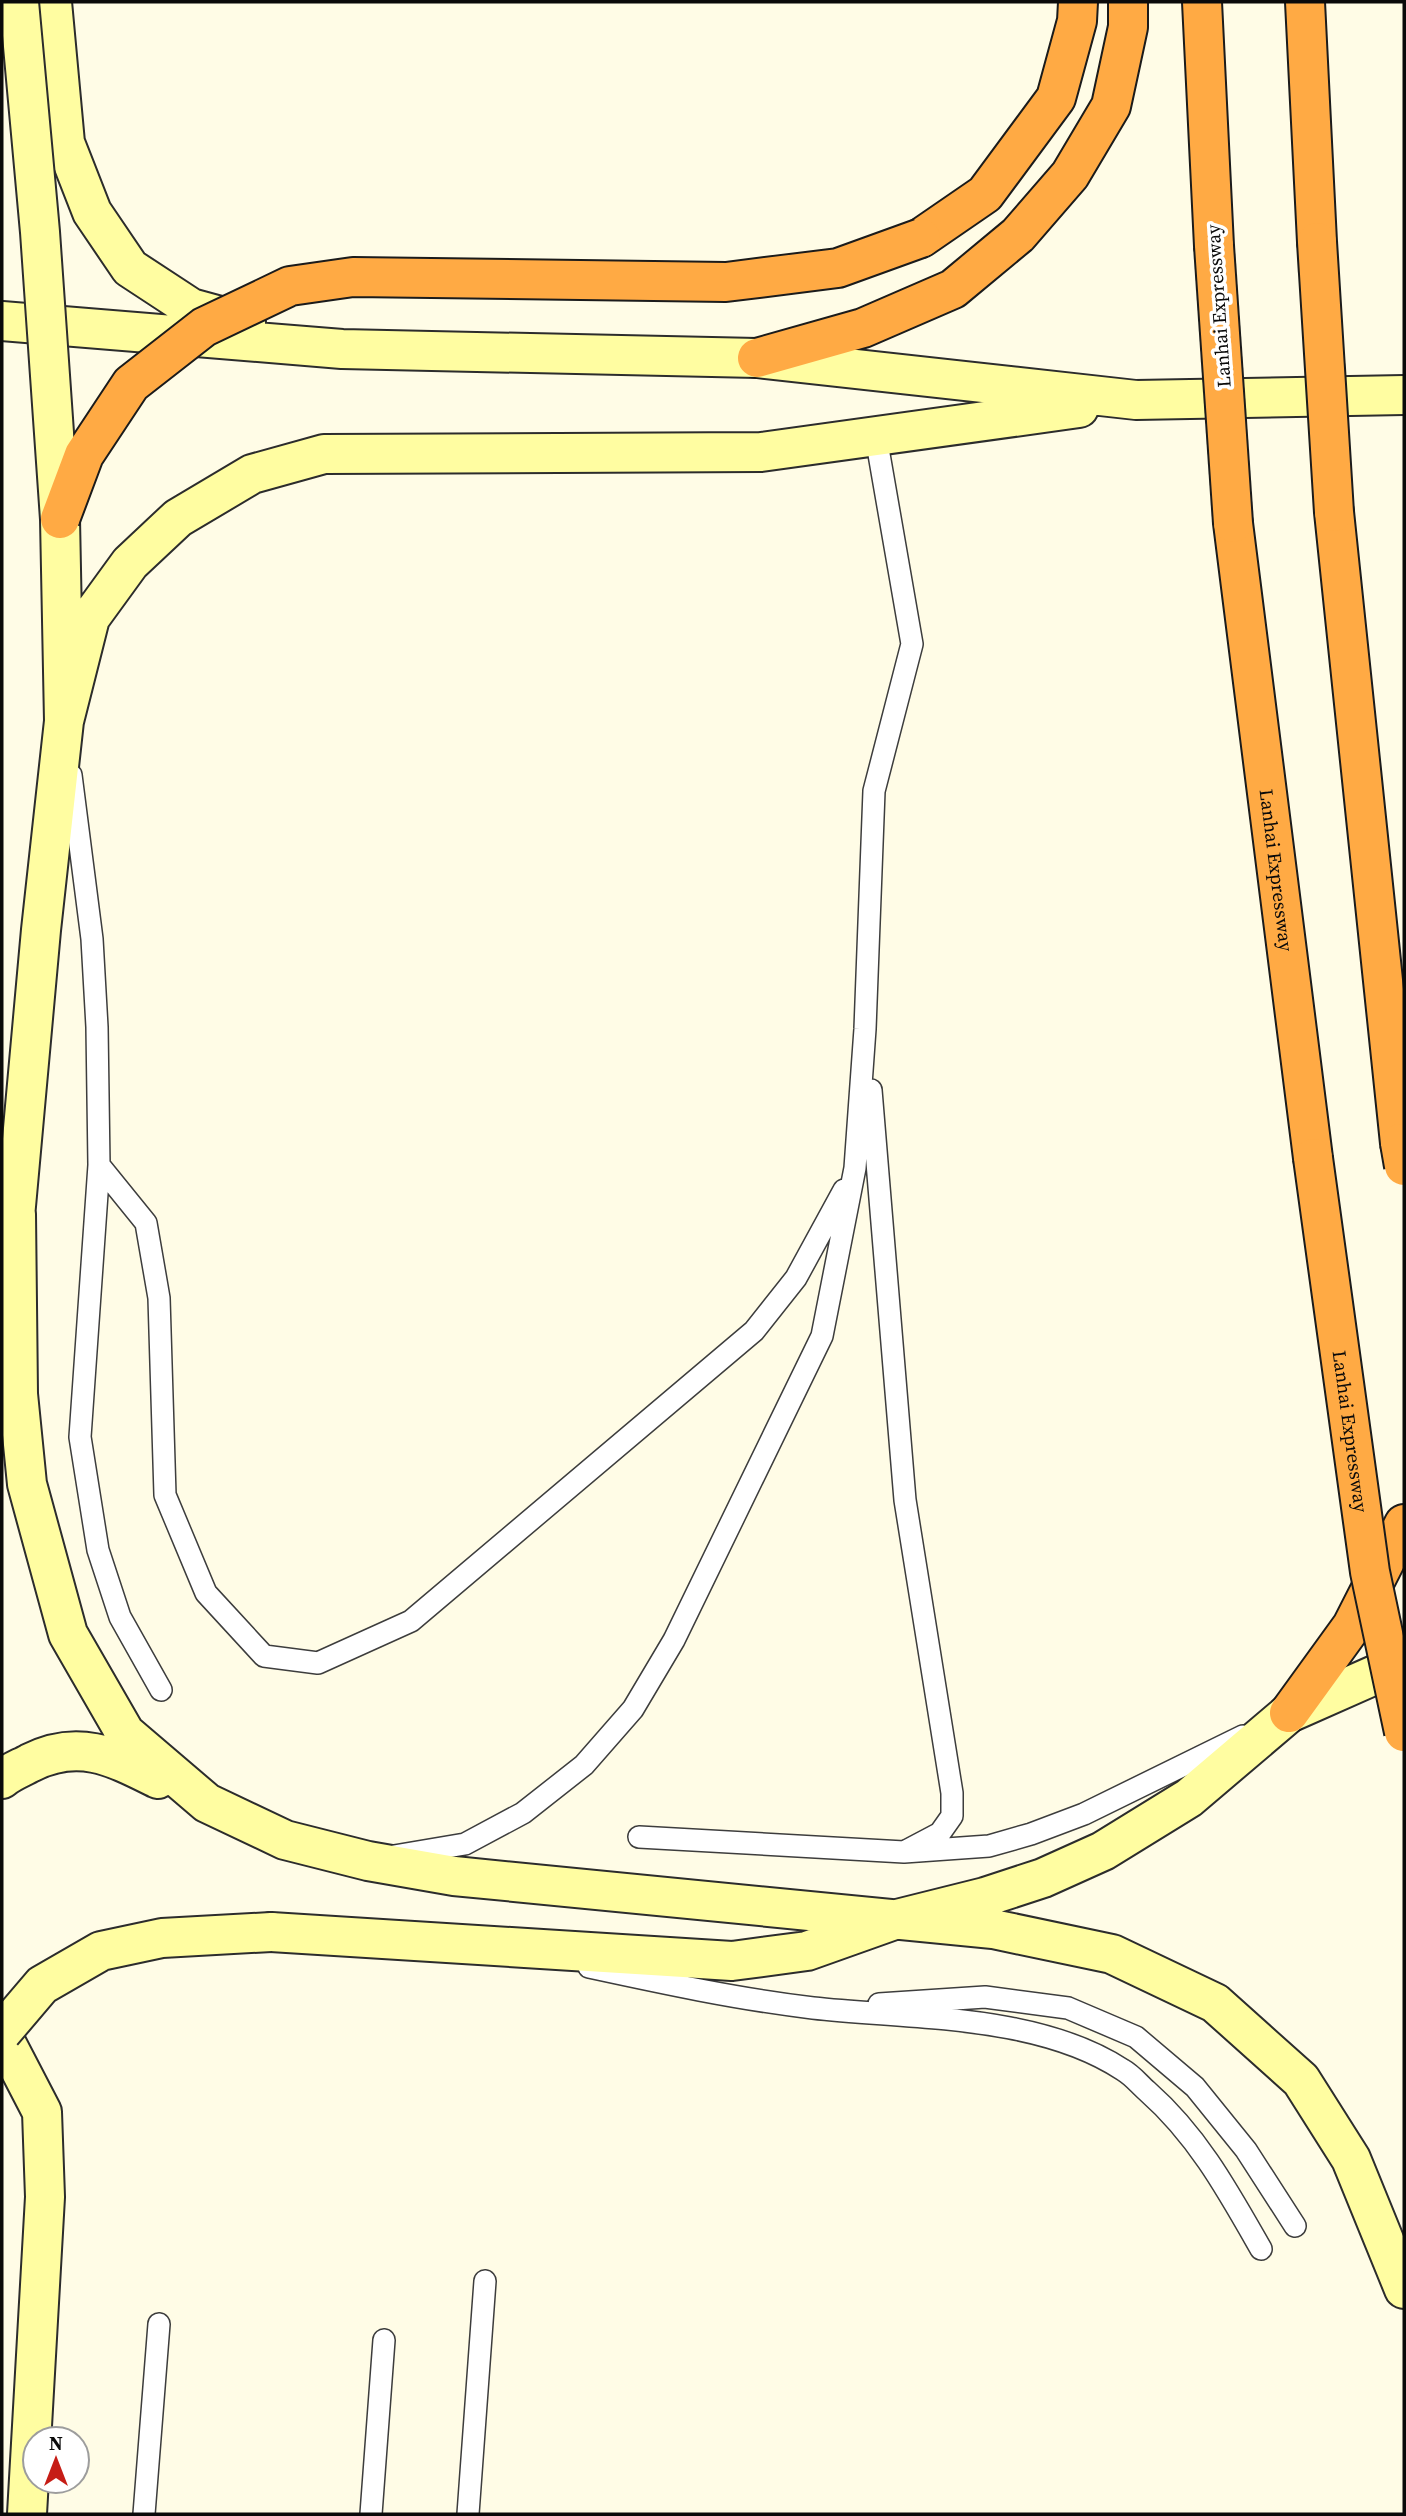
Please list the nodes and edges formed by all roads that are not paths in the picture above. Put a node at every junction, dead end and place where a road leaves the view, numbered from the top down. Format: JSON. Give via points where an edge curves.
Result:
{"nodes":[{"id":1,"x":19,"y":2,"type":"edge"},
{"id":2,"x":52,"y":2,"type":"edge"},
{"id":3,"x":1078,"y":2,"type":"edge"},
{"id":4,"x":1128,"y":2,"type":"edge"},
{"id":5,"x":1202,"y":2,"type":"edge"},
{"id":6,"x":1305,"y":2,"type":"edge"},
{"id":7,"x":2,"y":321,"type":"edge"},
{"id":8,"x":342,"y":349,"type":"junction"},
{"id":9,"x":757,"y":358,"type":"junction"},
{"id":10,"x":1404,"y":395,"type":"edge"},
{"id":11,"x":1136,"y":400,"type":"junction"},
{"id":12,"x":876,"y":437,"type":"junction"},
{"id":13,"x":60,"y":519,"type":"junction"},
{"id":14,"x":64,"y":721,"type":"junction"},
{"id":15,"x":865,"y":1029,"type":"junction"},
{"id":16,"x":1402,"y":1155,"type":"edge"},
{"id":17,"x":99,"y":1165,"type":"junction"},
{"id":18,"x":855,"y":1168,"type":"junction"},
{"id":19,"x":16,"y":1214,"type":"junction"},
{"id":20,"x":2,"y":1345,"type":"edge"},
{"id":21,"x":1404,"y":1524,"type":"edge"},
{"id":22,"x":1404,"y":1662,"type":"edge"},
{"id":23,"x":161,"y":1690,"type":"dead end"},
{"id":24,"x":1289,"y":1713,"type":"junction"},
{"id":25,"x":1404,"y":1732,"type":"edge"},
{"id":26,"x":2,"y":1779,"type":"edge"},
{"id":27,"x":207,"y":1803,"type":"junction"},
{"id":28,"x":639,"y":1836,"type":"dead end"},
{"id":29,"x":904,"y":1852,"type":"junction"},
{"id":30,"x":368,"y":1861,"type":"junction"},
{"id":31,"x":897,"y":1919,"type":"junction"},
{"id":32,"x":498,"y":1947,"type":"junction"},
{"id":33,"x":814,"y":2008,"type":"junction"},
{"id":34,"x":2,"y":2034,"type":"edge"},
{"id":35,"x":1295,"y":2226,"type":"dead end"},
{"id":36,"x":1261,"y":2249,"type":"dead end"},
{"id":37,"x":485,"y":2281,"type":"dead end"},
{"id":38,"x":1404,"y":2289,"type":"edge"},
{"id":39,"x":159,"y":2323,"type":"dead end"},
{"id":40,"x":384,"y":2340,"type":"dead end"},
{"id":41,"x":27,"y":2514,"type":"edge"},
{"id":42,"x":144,"y":2514,"type":"edge"},
{"id":43,"x":371,"y":2514,"type":"edge"},
{"id":44,"x":468,"y":2514,"type":"edge"}],
"edges":[{"from":1,"to":13,"type":"main road","bridge":true},
{"from":2,"to":8,"type":"main road","via":[[65,143],[92,212],[130,268],[191,308]]},
{"from":3,"to":13,"type":"highway","bridge":true,"via":[[1056,98],[985,194],[921,238],[838,268],[726,282],[353,277],[290,286],[204,327],[131,384],[83,455]]},
{"from":4,"to":9,"type":"highway","via":[[1128,27],[1111,106],[1070,175],[1018,235],[953,289],[863,328]]},
{"from":5,"to":25,"type":"highway","name":"Lanhai Expressway","bridge":true,"via":[[1233,523],[1312,1158],[1370,1573]]},
{"from":6,"to":16,"type":"highway","bridge":true,"via":[[1334,512]]},
{"from":7,"to":8,"type":"main road"},
{"from":8,"to":9,"type":"main road"},
{"from":9,"to":11,"type":"main road"},
{"from":10,"to":11,"type":"main road"},
{"from":11,"to":12,"type":"main road"},
{"from":12,"to":14,"type":"main road","via":[[761,452],[324,454],[252,474],[178,518],[130,563],[90,618]]},
{"from":12,"to":15,"type":"lane","via":[[912,644],[874,791]]},
{"from":13,"to":14,"type":"main road"},
{"from":14,"to":17,"type":"lane","via":[[92,939]]},
{"from":14,"to":19,"type":"main road"},
{"from":15,"to":18,"type":"lane"},
{"from":15,"to":29,"type":"lane","via":[[905,1500],[952,1794],[951,1816],[940,1833]]},
{"from":17,"to":18,"type":"lane","via":[[146,1223],[159,1298],[164,1495],[206,1593],[264,1656],[318,1663],[411,1621],[754,1331],[796,1278]]},
{"from":17,"to":23,"type":"lane","via":[[80,1437],[98,1550],[120,1617]]},
{"from":18,"to":30,"type":"lane","via":[[821,1336],[674,1640],[633,1709],[584,1765],[523,1813],[465,1844]]},
{"from":19,"to":20,"type":"main road"},
{"from":19,"to":27,"type":"main road","via":[[18,1394],[27,1484],[68,1634],[125,1733]]},
{"from":21,"to":24,"type":"highway","via":[[1352,1626]]},
{"from":22,"to":24,"type":"main road"},
{"from":24,"to":29,"type":"lane","via":[[1084,1814],[1031,1834],[989,1846]]},
{"from":24,"to":31,"type":"main road","via":[[1189,1798],[1103,1851],[1043,1878]]},
{"from":26,"to":27,"type":"main road","via":[[42,1757],[78,1749],[113,1756]]},
{"from":27,"to":30,"type":"main road","via":[[285,1840]]},
{"from":28,"to":29,"type":"lane"},
{"from":30,"to":31,"type":"main road","via":[[454,1876]]},
{"from":31,"to":32,"type":"main road","via":[[807,1951],[732,1961]]},
{"from":31,"to":38,"type":"main road","via":[[993,1929],[1112,1954],[1215,2003],[1301,2080],[1351,2159]]},
{"from":32,"to":33,"type":"lane","via":[[723,1996]]},
{"from":32,"to":34,"type":"main road","bridge":true,"via":[[271,1932],[162,1938],[101,1951],[43,1984]]},
{"from":33,"to":35,"type":"lane","via":[[985,1997],[1068,2008],[1136,2037],[1195,2087],[1246,2150]]},
{"from":33,"to":36,"type":"lane","via":[[980,2024],[1059,2038],[1123,2070],[1173,2114],[1217,2171]]},
{"from":34,"to":41,"type":"main road","via":[[43,2112],[45,2197]]},
{"from":37,"to":44,"type":"lane"},
{"from":39,"to":42,"type":"lane"},
{"from":40,"to":43,"type":"lane"}]}
